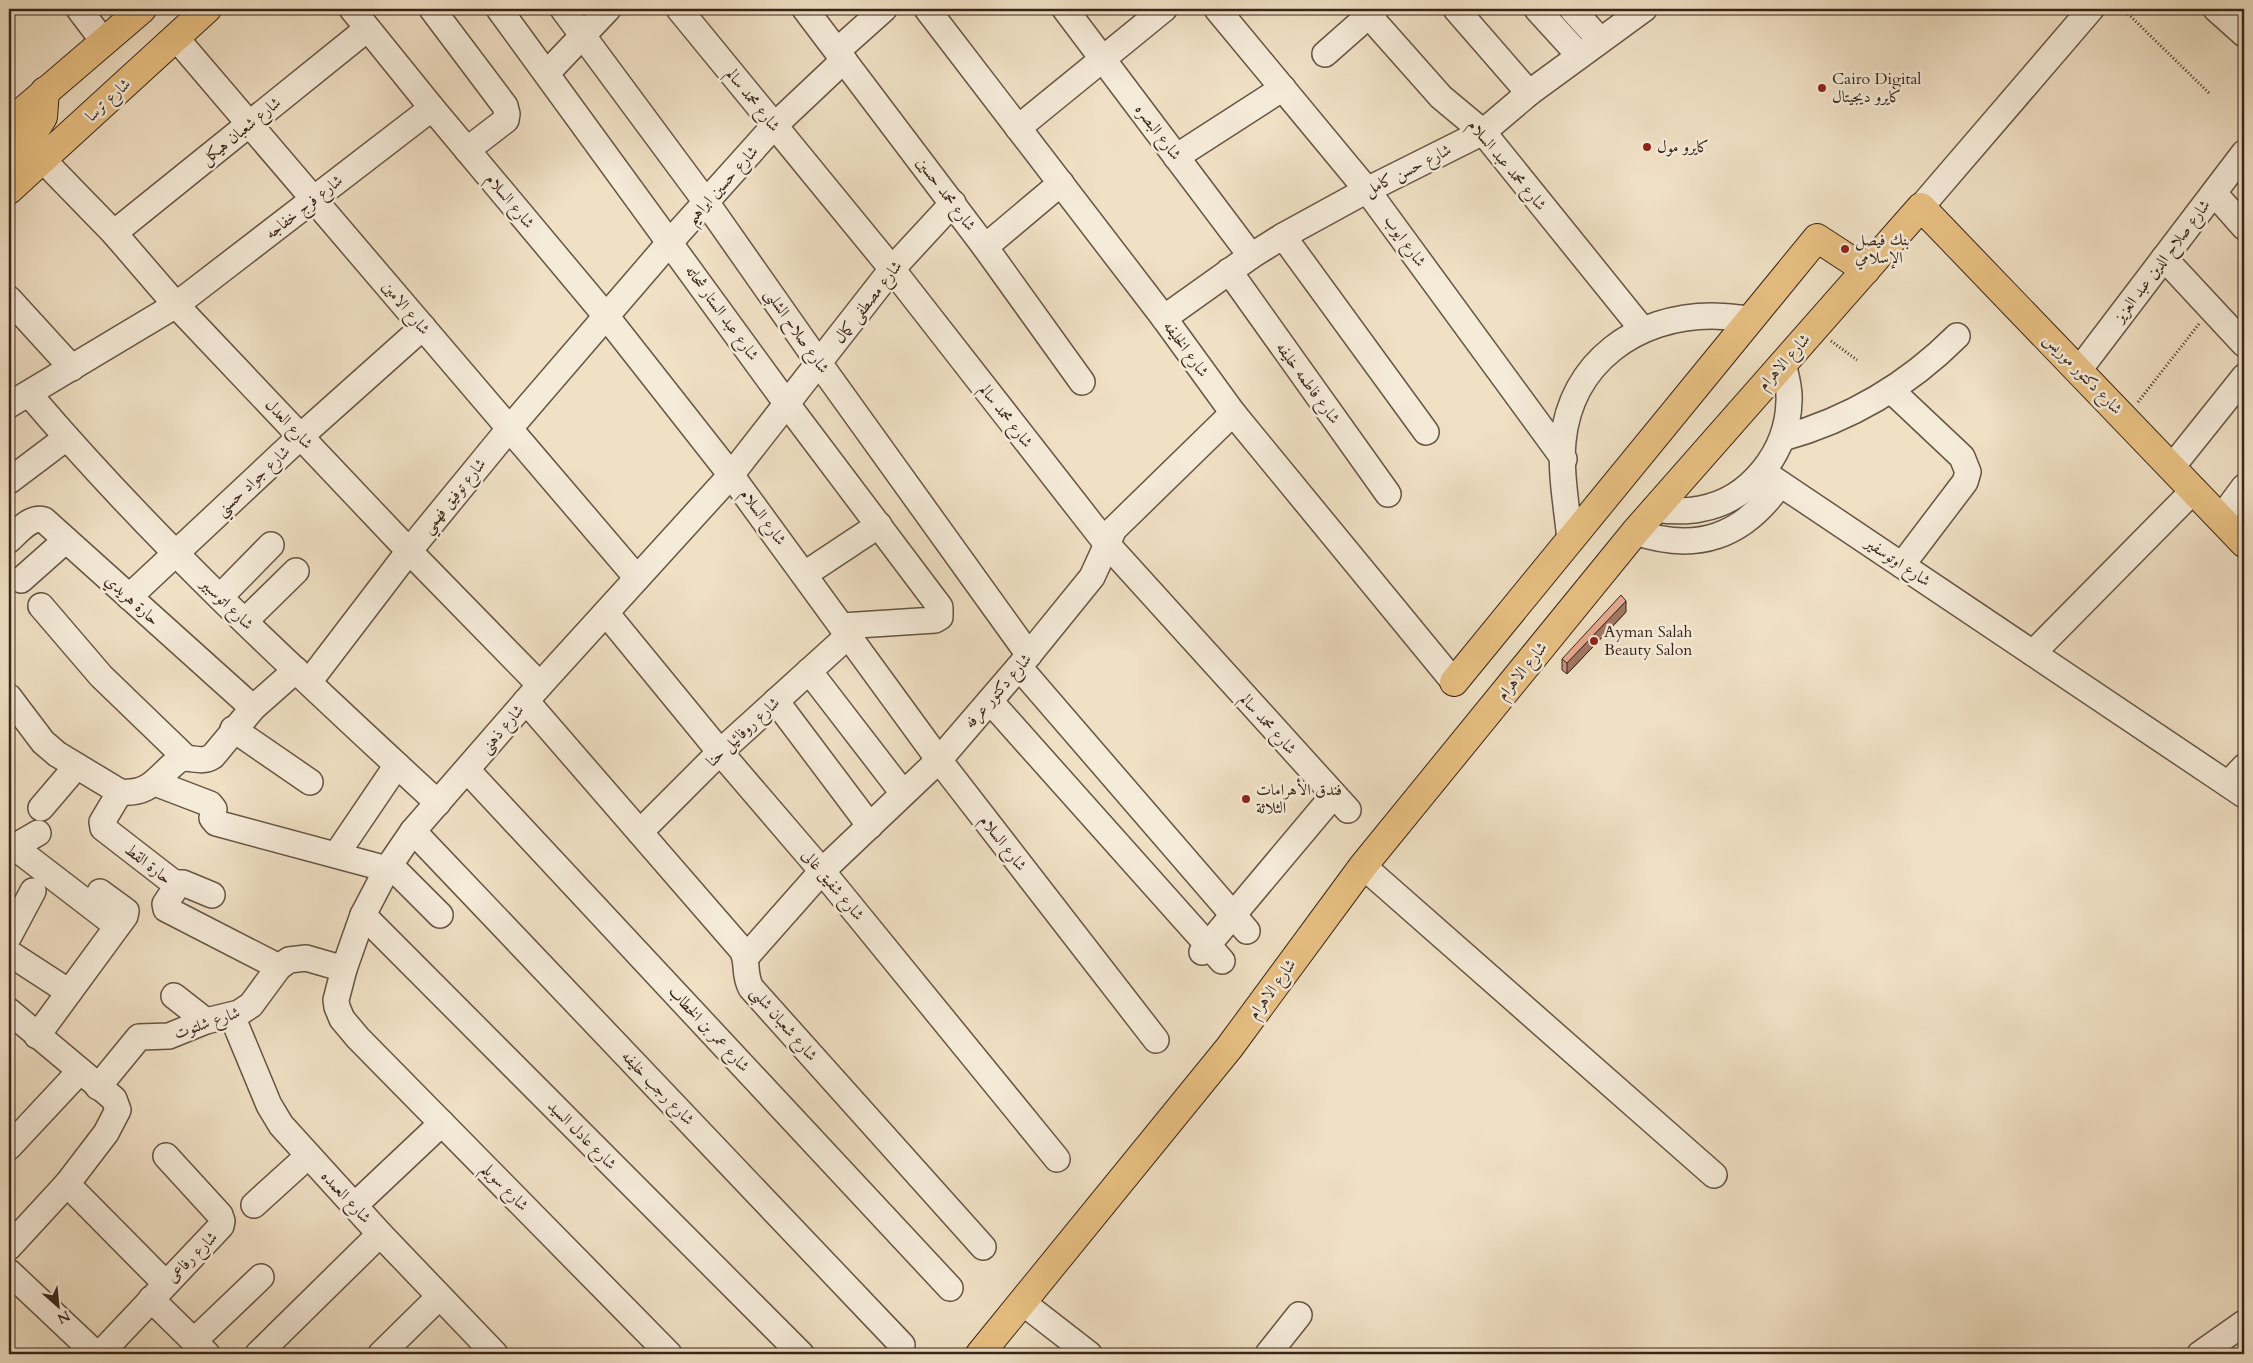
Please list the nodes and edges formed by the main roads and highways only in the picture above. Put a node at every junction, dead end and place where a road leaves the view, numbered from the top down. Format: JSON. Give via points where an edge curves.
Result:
{"nodes":[{"id":1,"x":142,"y":9,"type":"edge"},
{"id":2,"x":207,"y":9,"type":"edge"},
{"id":3,"x":45,"y":91,"type":"junction"},
{"id":4,"x":12,"y":113,"type":"edge"},
{"id":5,"x":9,"y":162,"type":"edge"},
{"id":6,"x":9,"y":190,"type":"edge"},
{"id":7,"x":1921,"y":207,"type":"joint"},
{"id":8,"x":1866,"y":270,"type":"junction"},
{"id":9,"x":2244,"y":542,"type":"edge"},
{"id":10,"x":1454,"y":682,"type":"road end"},
{"id":11,"x":980,"y":1354,"type":"edge"}],
"edges":[{"from":1,"to":3,"type":"main road"},
{"from":2,"to":6,"type":"main road","name":"شارع ترسا"},
{"from":3,"to":4,"type":"main road"},
{"from":3,"to":5,"type":"main road","via":[[43,117],[25,146]]},
{"from":7,"to":8,"type":"main road","name":"شارع الاهرام"},
{"from":7,"to":9,"type":"main road","name":"شارع دكتور موريس"},
{"from":8,"to":10,"type":"main road","via":[[1817,238]]},
{"from":8,"to":11,"type":"main road","name":"شارع الاهرام","via":[[1654,509],[1362,866],[1229,1048]]}]}
